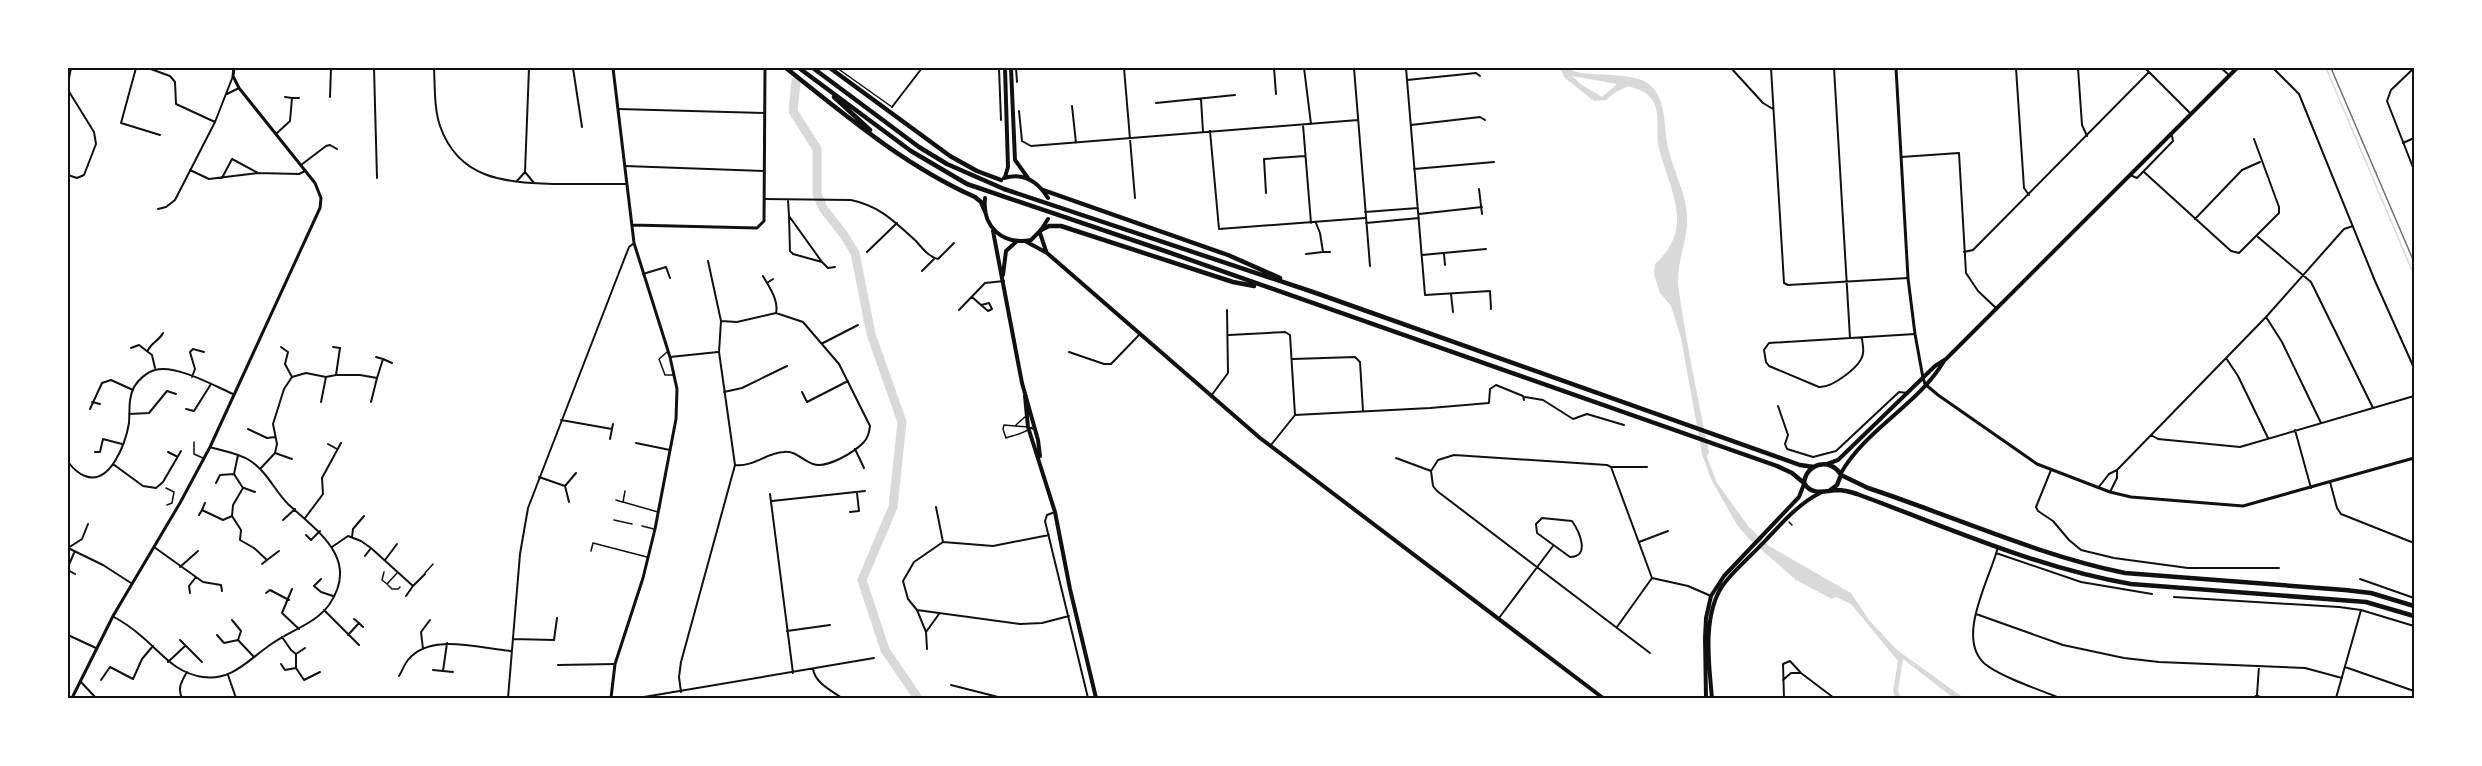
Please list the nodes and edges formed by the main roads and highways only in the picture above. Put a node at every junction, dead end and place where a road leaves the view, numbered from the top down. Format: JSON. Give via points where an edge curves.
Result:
{"nodes":[{"id":1,"x":786,"y":68,"type":"edge"},
{"id":2,"x":799,"y":68,"type":"edge"},
{"id":3,"x":813,"y":68,"type":"edge"},
{"id":4,"x":830,"y":68,"type":"edge"},
{"id":5,"x":1005,"y":68,"type":"edge"},
{"id":6,"x":1011,"y":68,"type":"edge"},
{"id":7,"x":2237,"y":68,"type":"edge"},
{"id":8,"x":810,"y":76,"type":"junction"},
{"id":9,"x":886,"y":143,"type":"junction"},
{"id":10,"x":1003,"y":178,"type":"junction"},
{"id":11,"x":1028,"y":178,"type":"junction"},
{"id":12,"x":1043,"y":190,"type":"junction"},
{"id":13,"x":985,"y":198,"type":"dead end"},
{"id":14,"x":1048,"y":198,"type":"dead end"},
{"id":15,"x":985,"y":211,"type":"junction"},
{"id":16,"x":1048,"y":219,"type":"dead end"},
{"id":17,"x":993,"y":231,"type":"junction"},
{"id":18,"x":1041,"y":231,"type":"junction"},
{"id":19,"x":1025,"y":241,"type":"junction"},
{"id":20,"x":1017,"y":242,"type":"junction"},
{"id":21,"x":1047,"y":253,"type":"junction"},
{"id":22,"x":1004,"y":278,"type":"junction"},
{"id":23,"x":1265,"y":287,"type":"junction"},
{"id":24,"x":1313,"y":292,"type":"junction"},
{"id":25,"x":1944,"y":360,"type":"junction"},
{"id":26,"x":1025,"y":396,"type":"junction"},
{"id":27,"x":1030,"y":429,"type":"junction"},
{"id":28,"x":1863,"y":443,"type":"junction"},
{"id":29,"x":1040,"y":461,"type":"junction"},
{"id":30,"x":1827,"y":464,"type":"junction"},
{"id":31,"x":1814,"y":467,"type":"junction"},
{"id":32,"x":1841,"y":474,"type":"junction"},
{"id":33,"x":1804,"y":484,"type":"junction"},
{"id":34,"x":1829,"y":491,"type":"junction"},
{"id":35,"x":1821,"y":492,"type":"junction"},
{"id":36,"x":1768,"y":534,"type":"junction"},
{"id":37,"x":1733,"y":570,"type":"junction"},
{"id":38,"x":1711,"y":596,"type":"junction"},
{"id":39,"x":1716,"y":598,"type":"junction"},
{"id":40,"x":2415,"y":606,"type":"edge"},
{"id":41,"x":2415,"y":616,"type":"edge"},
{"id":42,"x":1096,"y":699,"type":"edge"},
{"id":43,"x":1603,"y":699,"type":"edge"},
{"id":44,"x":1706,"y":699,"type":"edge"},
{"id":45,"x":1712,"y":699,"type":"edge"}],
"edges":[{"from":1,"to":9,"type":"highway"},
{"from":2,"to":8,"type":"highway"},
{"from":3,"to":24,"type":"highway","via":[[938,158],[974,176]]},
{"from":4,"to":10,"type":"highway","via":[[950,156],[987,176]]},
{"from":5,"to":10,"type":"main road","via":[[1008,167]]},
{"from":6,"to":11,"type":"main road","via":[[1015,160]]},
{"from":7,"to":25,"type":"main road"},
{"from":8,"to":9,"type":"highway"},
{"from":8,"to":23,"type":"highway","via":[[934,166],[967,184]]},
{"from":9,"to":15,"type":"highway","via":[[928,173],[975,197]]},
{"from":10,"to":11,"type":"main road"},
{"from":11,"to":12,"type":"main road"},
{"from":12,"to":14,"type":"main road"},
{"from":12,"to":24,"type":"highway","via":[[1228,255]]},
{"from":13,"to":15,"type":"main road"},
{"from":15,"to":17,"type":"main road"},
{"from":16,"to":18,"type":"main road"},
{"from":17,"to":20,"type":"main road"},
{"from":17,"to":22,"type":"main road"},
{"from":18,"to":19,"type":"main road"},
{"from":18,"to":21,"type":"main road"},
{"from":18,"to":23,"type":"highway","via":[[1061,226],[1233,282]]},
{"from":19,"to":20,"type":"main road"},
{"from":19,"to":21,"type":"main road"},
{"from":20,"to":22,"type":"main road","via":[[1006,251]]},
{"from":21,"to":43,"type":"main road","via":[[1271,446]]},
{"from":22,"to":26,"type":"main road"},
{"from":23,"to":33,"type":"highway","via":[[1788,470]]},
{"from":24,"to":31,"type":"highway"},
{"from":25,"to":28,"type":"main road"},
{"from":25,"to":28,"type":"main road","via":[[1939,370]]},
{"from":26,"to":27,"type":"main road"},
{"from":26,"to":27,"type":"main road"},
{"from":27,"to":29,"type":"main road"},
{"from":27,"to":29,"type":"main road","via":[[1036,432]]},
{"from":28,"to":30,"type":"main road"},
{"from":28,"to":32,"type":"main road"},
{"from":29,"to":42,"type":"main road"},
{"from":30,"to":31,"type":"highway"},
{"from":30,"to":32,"type":"highway"},
{"from":31,"to":33,"type":"highway","via":[[1808,471]]},
{"from":32,"to":34,"type":"highway","via":[[1837,485]]},
{"from":32,"to":40,"type":"highway","via":[[1868,488],[2106,569],[2371,593]]},
{"from":33,"to":35,"type":"highway"},
{"from":33,"to":36,"type":"main road","via":[[1799,497]]},
{"from":34,"to":35,"type":"highway"},
{"from":34,"to":41,"type":"highway","via":[[1857,494],[1998,546],[2121,582],[2366,602]]},
{"from":35,"to":36,"type":"main road"},
{"from":36,"to":37,"type":"main road"},
{"from":37,"to":38,"type":"main road"},
{"from":37,"to":39,"type":"main road"},
{"from":38,"to":39,"type":"main road"},
{"from":38,"to":44,"type":"main road","via":[[1706,618]]},
{"from":39,"to":45,"type":"main road","via":[[1710,621]]}]}
